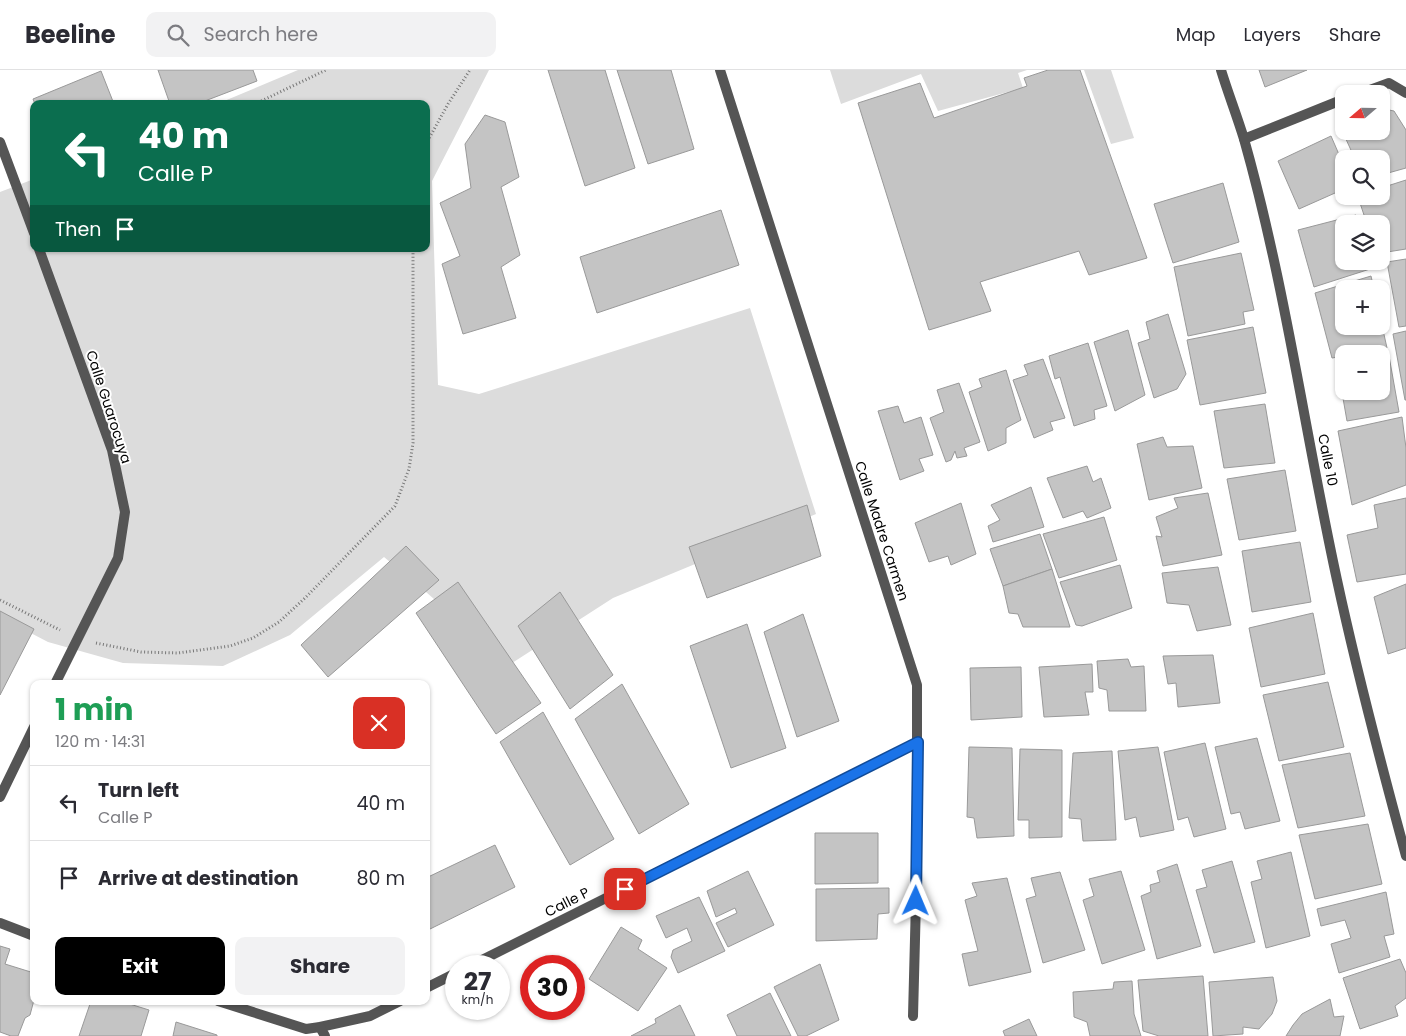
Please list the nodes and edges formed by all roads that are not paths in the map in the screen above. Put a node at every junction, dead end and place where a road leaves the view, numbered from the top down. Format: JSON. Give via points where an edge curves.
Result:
{"nodes":[{"id":1,"x":720,"y":70,"type":"edge"},
{"id":2,"x":1221,"y":70,"type":"edge"},
{"id":3,"x":1384,"y":85,"type":"edge"},
{"id":4,"x":1406,"y":93,"type":"edge"},
{"id":5,"x":1335,"y":103,"type":"edge"},
{"id":6,"x":1244,"y":138,"type":"junction"},
{"id":7,"x":0,"y":142,"type":"edge"},
{"id":8,"x":30,"y":222,"type":"edge"},
{"id":9,"x":40,"y":252,"type":"edge"},
{"id":10,"x":57,"y":680,"type":"edge"},
{"id":11,"x":30,"y":735,"type":"edge"},
{"id":12,"x":918,"y":742,"type":"junction"},
{"id":13,"x":0,"y":797,"type":"edge"},
{"id":14,"x":1406,"y":856,"type":"edge"},
{"id":15,"x":0,"y":923,"type":"edge"},
{"id":16,"x":30,"y":934,"type":"edge"},
{"id":17,"x":492,"y":955,"type":"edge"},
{"id":18,"x":445,"y":978,"type":"edge"},
{"id":19,"x":430,"y":986,"type":"edge"},
{"id":20,"x":231,"y":1005,"type":"edge"},
{"id":21,"x":392,"y":1005,"type":"edge"},
{"id":22,"x":913,"y":1016,"type":"dead end"},
{"id":23,"x":323,"y":1032,"type":"edge"}],
"edges":[{"from":1,"to":12,"type":"street","name":"Calle Madre Carmen","via":[[917,685]]},
{"from":2,"to":6,"type":"street","name":"Calle 10"},
{"from":3,"to":4,"type":"street","via":[[1389,83]]},
{"from":5,"to":6,"type":"street"},
{"from":6,"to":14,"type":"street","name":"Calle 10","via":[[1293,353],[1341,599]]},
{"from":7,"to":8,"type":"street"},
{"from":9,"to":10,"type":"street","name":"Calle Guarocuya","via":[[112,450],[125,512],[118,558]]},
{"from":11,"to":13,"type":"street"},
{"from":12,"to":17,"type":"street","name":"Calle P"},
{"from":12,"to":22,"type":"street","name":"Calle Madre Carmen"},
{"from":15,"to":16,"type":"street"},
{"from":18,"to":19,"type":"street"},
{"from":20,"to":23,"type":"street"},
{"from":21,"to":23,"type":"street"}]}
